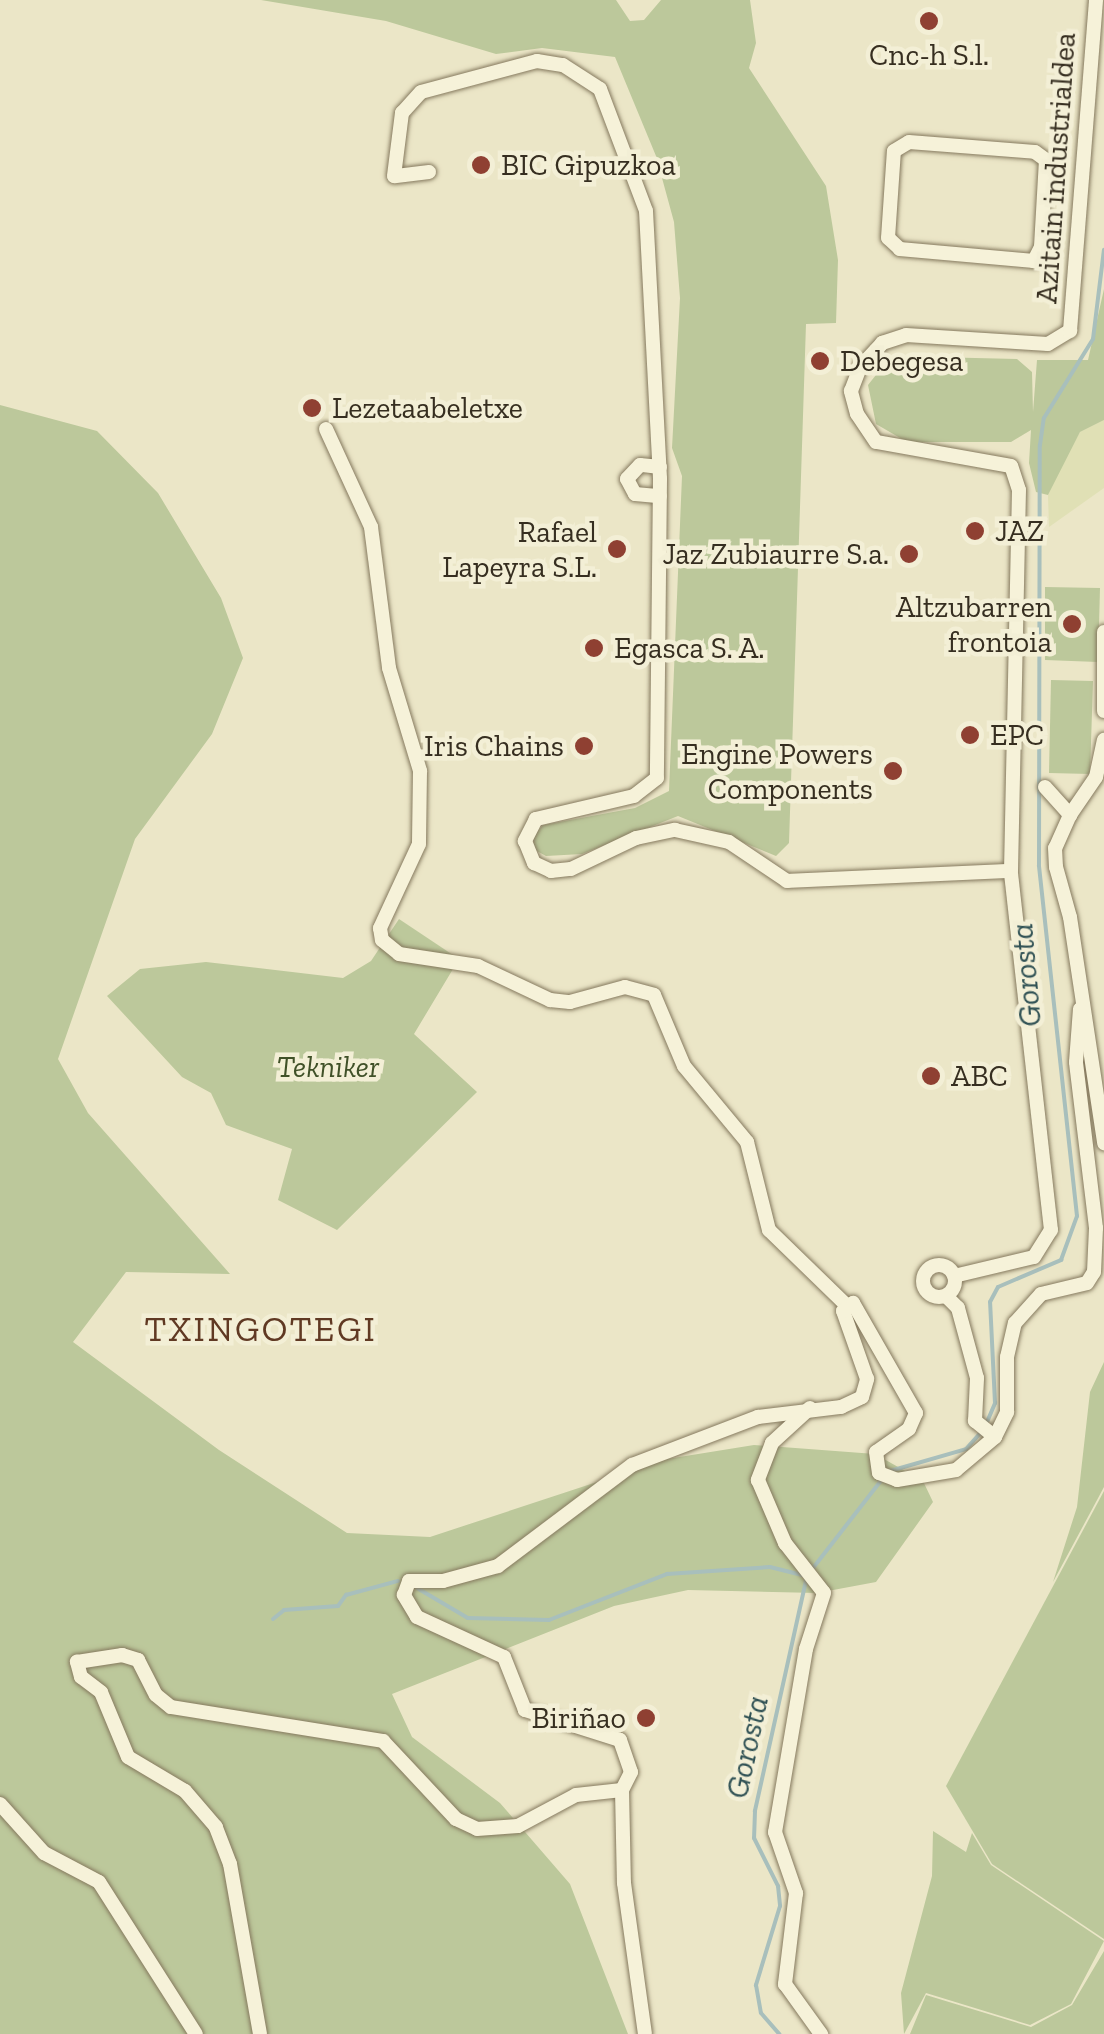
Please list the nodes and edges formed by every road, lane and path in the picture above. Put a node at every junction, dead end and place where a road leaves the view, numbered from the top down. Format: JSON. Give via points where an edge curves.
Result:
{"nodes":[{"id":1,"x":1096,"y":0,"type":"edge"},
{"id":2,"x":429,"y":172,"type":"dead end"},
{"id":3,"x":1043,"y":209,"type":"joint"},
{"id":4,"x":326,"y":429,"type":"dead end"},
{"id":5,"x":660,"y":473,"type":"junction"},
{"id":6,"x":660,"y":496,"type":"junction"},
{"id":7,"x":1104,"y":632,"type":"edge"},
{"id":8,"x":1104,"y":711,"type":"edge"},
{"id":9,"x":1104,"y":740,"type":"edge"},
{"id":10,"x":1044,"y":787,"type":"dead end"},
{"id":11,"x":1070,"y":815,"type":"junction"},
{"id":12,"x":1011,"y":871,"type":"junction"},
{"id":13,"x":1080,"y":1009,"type":"junction"},
{"id":14,"x":1104,"y":1143,"type":"edge"},
{"id":15,"x":954,"y":1276,"type":"junction"},
{"id":16,"x":946,"y":1296,"type":"junction"},
{"id":17,"x":846,"y":1305,"type":"junction"},
{"id":18,"x":811,"y":1408,"type":"junction"},
{"id":19,"x":988,"y":1432,"type":"junction"},
{"id":20,"x":622,"y":1790,"type":"junction"},
{"id":21,"x":0,"y":1804,"type":"edge"},
{"id":22,"x":196,"y":2034,"type":"edge"},
{"id":23,"x":260,"y":2034,"type":"edge"},
{"id":24,"x":645,"y":2034,"type":"edge"},
{"id":25,"x":821,"y":2034,"type":"edge"}],
"edges":[{"from":1,"to":12,"type":"street","name":"Azitain industrialdea","via":[[1070,332],[1048,344],[906,335],[882,343],[851,391],[876,442],[1011,466],[1015,475]]},
{"from":2,"to":5,"type":"street","via":[[394,176],[402,112],[421,92],[538,61],[563,65],[600,90],[646,211]]},
{"from":3,"to":3,"type":"street","name":"Azitain industrialdea","via":[[1046,160],[1036,152],[909,142],[894,151],[888,238],[900,249],[1034,261]]},
{"from":4,"to":17,"type":"street","via":[[371,527],[388,668],[420,771],[419,844],[380,928],[382,940],[399,954],[478,966],[550,1000],[570,1002],[625,986],[654,994],[684,1066],[748,1142],[769,1230]]},
{"from":5,"to":6,"type":"street"},
{"from":5,"to":6,"type":"street","via":[[640,464],[627,479],[634,494]]},
{"from":6,"to":12,"type":"street","via":[[657,778],[634,796],[536,819],[526,841],[534,863],[570,869],[636,838],[674,830],[730,842],[787,881]]},
{"from":7,"to":8,"type":"street"},
{"from":9,"to":11,"type":"street","via":[[1099,770]]},
{"from":10,"to":11,"type":"street"},
{"from":11,"to":13,"type":"street","via":[[1055,848]]},
{"from":12,"to":15,"type":"street","name":"Azitain industrialdea","via":[[1051,1230],[1034,1257]]},
{"from":13,"to":14,"type":"street"},
{"from":13,"to":19,"type":"street","via":[[1076,1062],[1096,1228],[1094,1272],[1086,1283],[1042,1294],[1016,1323],[1007,1357],[1007,1412]]},
{"from":15,"to":16,"type":"street"},
{"from":15,"to":16,"type":"street","name":"Azitain industrialdea","via":[[940,1264],[926,1271],[924,1289]]},
{"from":16,"to":19,"type":"street","via":[[958,1308]]},
{"from":17,"to":18,"type":"street","via":[[866,1389],[851,1404]]},
{"from":17,"to":19,"type":"street","via":[[860,1307],[916,1413],[909,1429],[876,1452],[885,1476],[956,1470]]},
{"from":18,"to":20,"type":"street","via":[[758,1417],[632,1465],[498,1566],[443,1581],[418,1578],[405,1588],[417,1617],[504,1657],[520,1704],[531,1714],[620,1740],[631,1772]]},
{"from":18,"to":25,"type":"street","via":[[772,1443],[758,1480],[785,1542],[824,1594],[806,1649],[776,1832],[796,1893],[785,1984]]},
{"from":20,"to":23,"type":"street","via":[[576,1794],[518,1826],[477,1830],[456,1819],[383,1741],[171,1706],[156,1695],[138,1660],[77,1662],[81,1677],[101,1692],[128,1757],[185,1791],[216,1827],[230,1864]]},
{"from":20,"to":24,"type":"street","via":[[624,1883]]},
{"from":21,"to":22,"type":"street","via":[[44,1853],[99,1882]]}]}
